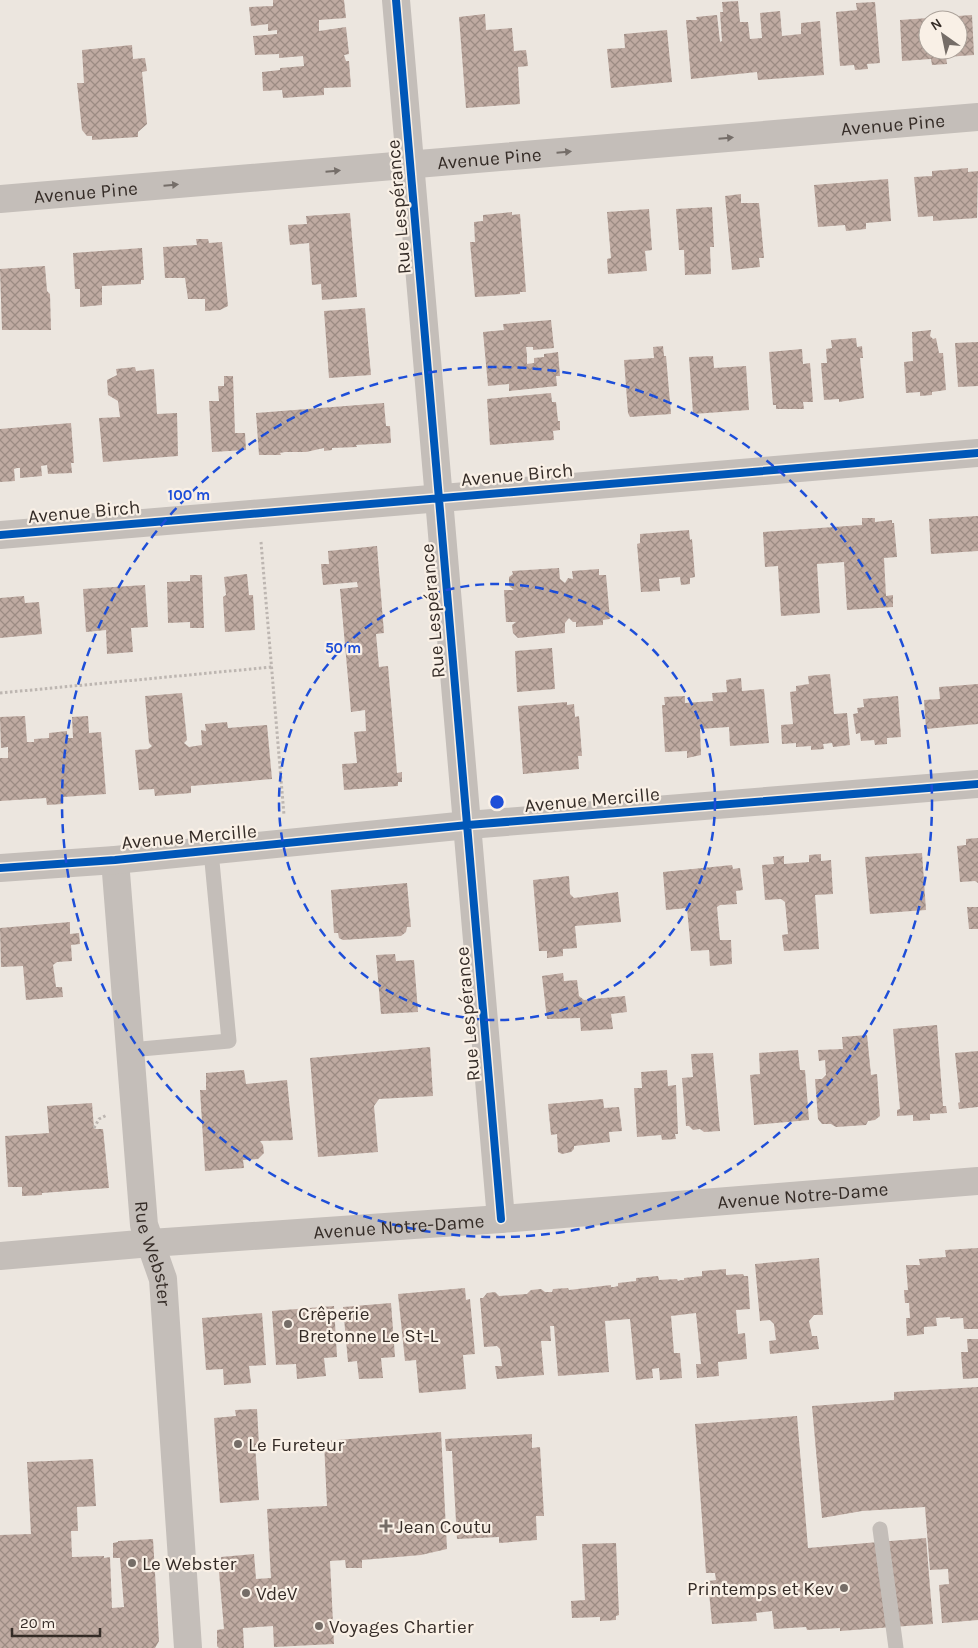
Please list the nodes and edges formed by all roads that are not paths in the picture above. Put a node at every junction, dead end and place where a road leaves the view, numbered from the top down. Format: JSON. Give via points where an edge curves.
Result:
{"nodes":[{"id":1,"x":396,"y":0,"type":"edge"},
{"id":2,"x":978,"y":117,"type":"edge"},
{"id":3,"x":411,"y":165,"type":"junction"},
{"id":4,"x":0,"y":199,"type":"edge"},
{"id":5,"x":978,"y":453,"type":"edge"},
{"id":6,"x":438,"y":497,"type":"junction"},
{"id":7,"x":0,"y":534,"type":"edge"},
{"id":8,"x":978,"y":784,"type":"edge"},
{"id":9,"x":468,"y":825,"type":"junction"},
{"id":10,"x":211,"y":851,"type":"junction"},
{"id":11,"x":115,"y":860,"type":"junction"},
{"id":12,"x":0,"y":868,"type":"edge"},
{"id":13,"x":130,"y":1050,"type":"junction"},
{"id":14,"x":978,"y":1181,"type":"edge"},
{"id":15,"x":501,"y":1219,"type":"junction"},
{"id":16,"x":151,"y":1243,"type":"junction"},
{"id":17,"x":0,"y":1256,"type":"edge"},
{"id":18,"x":880,"y":1529,"type":"dead end"},
{"id":19,"x":188,"y":1648,"type":"edge"},
{"id":20,"x":896,"y":1648,"type":"edge"}],
"edges":[{"from":1,"to":3,"type":"street","name":"Rue Lespérance"},
{"from":3,"to":2,"type":"street","name":"Avenue Pine","one_way":true},
{"from":4,"to":3,"type":"street","name":"Avenue Pine","one_way":true},
{"from":3,"to":6,"type":"street","name":"Rue Lespérance"},
{"from":5,"to":6,"type":"street","name":"Avenue Birch"},
{"from":6,"to":7,"type":"street","name":"Avenue Birch"},
{"from":6,"to":9,"type":"street","name":"Rue Lespérance"},
{"from":8,"to":9,"type":"street","name":"Avenue Mercille"},
{"from":9,"to":10,"type":"street","name":"Avenue Mercille"},
{"from":9,"to":15,"type":"street","name":"Rue Lespérance"},
{"from":10,"to":11,"type":"street","name":"Avenue Mercille"},
{"from":10,"to":13,"type":"lane","via":[[229,1041]]},
{"from":11,"to":12,"type":"street","name":"Avenue Mercille"},
{"from":11,"to":13,"type":"street","name":"Rue Webster"},
{"from":13,"to":16,"type":"street","name":"Rue Webster","via":[[144,1225]]},
{"from":14,"to":15,"type":"street","name":"Avenue Notre-Dame"},
{"from":15,"to":16,"type":"street","name":"Avenue Notre-Dame"},
{"from":16,"to":17,"type":"street","name":"Avenue Notre-Dame"},
{"from":16,"to":19,"type":"street","name":"Rue Webster","via":[[163,1279]]},
{"from":18,"to":20,"type":"lane"}]}
